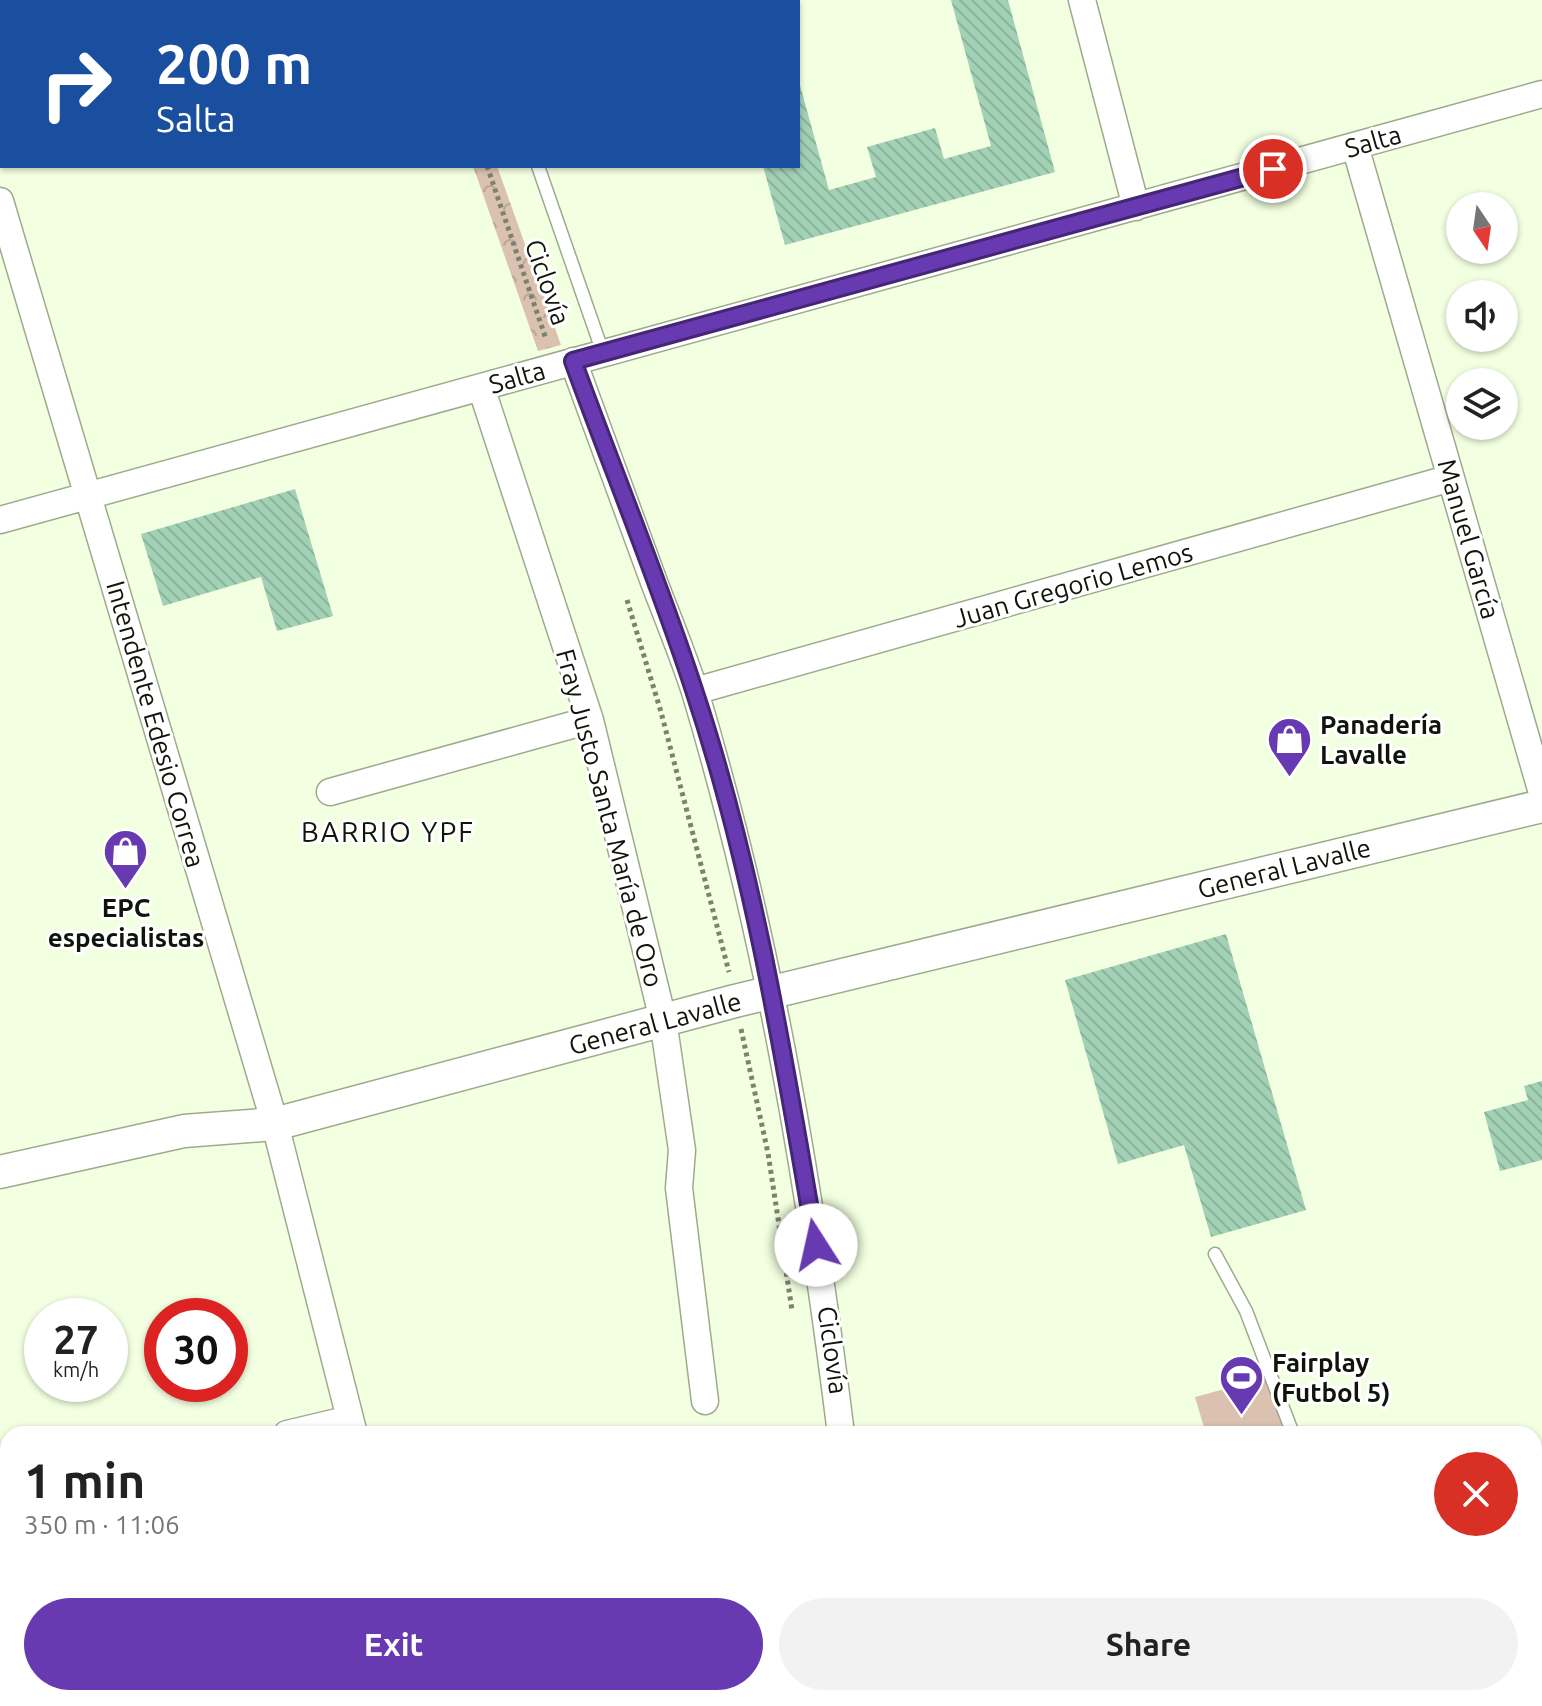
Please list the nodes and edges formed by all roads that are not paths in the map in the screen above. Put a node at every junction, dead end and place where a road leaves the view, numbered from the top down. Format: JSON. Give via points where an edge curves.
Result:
{"nodes":[{"id":1,"x":1082,"y":0,"type":"edge"},
{"id":2,"x":1542,"y":94,"type":"edge"},
{"id":3,"x":1355,"y":146,"type":"junction"},
{"id":4,"x":539,"y":168,"type":"edge"},
{"id":5,"x":0,"y":201,"type":"edge"},
{"id":6,"x":1136,"y":207,"type":"junction"},
{"id":7,"x":603,"y":353,"type":"junction"},
{"id":8,"x":565,"y":363,"type":"junction"},
{"id":9,"x":481,"y":387,"type":"junction"},
{"id":10,"x":1451,"y":478,"type":"junction"},
{"id":11,"x":89,"y":496,"type":"junction"},
{"id":12,"x":0,"y":520,"type":"edge"},
{"id":13,"x":695,"y":691,"type":"junction"},
{"id":14,"x":590,"y":720,"type":"junction"},
{"id":15,"x":330,"y":792,"type":"dead end"},
{"id":16,"x":1542,"y":793,"type":"edge"},
{"id":17,"x":1542,"y":806,"type":"edge"},
{"id":18,"x":772,"y":993,"type":"junction"},
{"id":19,"x":663,"y":1020,"type":"junction"},
{"id":20,"x":275,"y":1124,"type":"junction"},
{"id":21,"x":0,"y":1172,"type":"edge"},
{"id":22,"x":1215,"y":1254,"type":"dead end"},
{"id":23,"x":705,"y":1401,"type":"dead end"},
{"id":24,"x":352,"y":1426,"type":"edge"},
{"id":25,"x":840,"y":1426,"type":"edge"},
{"id":26,"x":1290,"y":1426,"type":"edge"}],
"edges":[{"from":1,"to":6,"type":"street"},
{"from":2,"to":3,"type":"street","name":"Salta"},
{"from":3,"to":6,"type":"street","name":"Salta"},
{"from":3,"to":10,"type":"street","name":"Manuel García"},
{"from":4,"to":7,"type":"lane"},
{"from":5,"to":11,"type":"street","name":"Intendente Edesio Correa"},
{"from":6,"to":7,"type":"street","name":"Salta"},
{"from":7,"to":8,"type":"street","name":"Salta"},
{"from":8,"to":9,"type":"street","name":"Salta"},
{"from":8,"to":13,"type":"street"},
{"from":9,"to":11,"type":"street","name":"Salta"},
{"from":9,"to":14,"type":"street","name":"Fray Justo Santa María de Oro"},
{"from":10,"to":13,"type":"street","name":"Juan Gregorio Lemos"},
{"from":10,"to":16,"type":"street","name":"Manuel García"},
{"from":11,"to":12,"type":"street","name":"Salta"},
{"from":11,"to":20,"type":"street","name":"Intendente Edesio Correa"},
{"from":13,"to":18,"type":"street"},
{"from":14,"to":15,"type":"street"},
{"from":14,"to":19,"type":"street","name":"Fray Justo Santa María de Oro"},
{"from":17,"to":18,"type":"street","name":"General Lavalle"},
{"from":18,"to":19,"type":"street","name":"General Lavalle"},
{"from":18,"to":25,"type":"street","via":[[816,1245]]},
{"from":19,"to":20,"type":"street","name":"General Lavalle"},
{"from":19,"to":23,"type":"street","name":"Fray Justo Santa María de Oro","via":[[680,1130],[679,1188]]},
{"from":20,"to":21,"type":"street","name":"General Lavalle","via":[[184,1131]]},
{"from":20,"to":24,"type":"street","name":"Intendente Edesio Correa"},
{"from":22,"to":26,"type":"lane","via":[[1246,1311]]}]}
